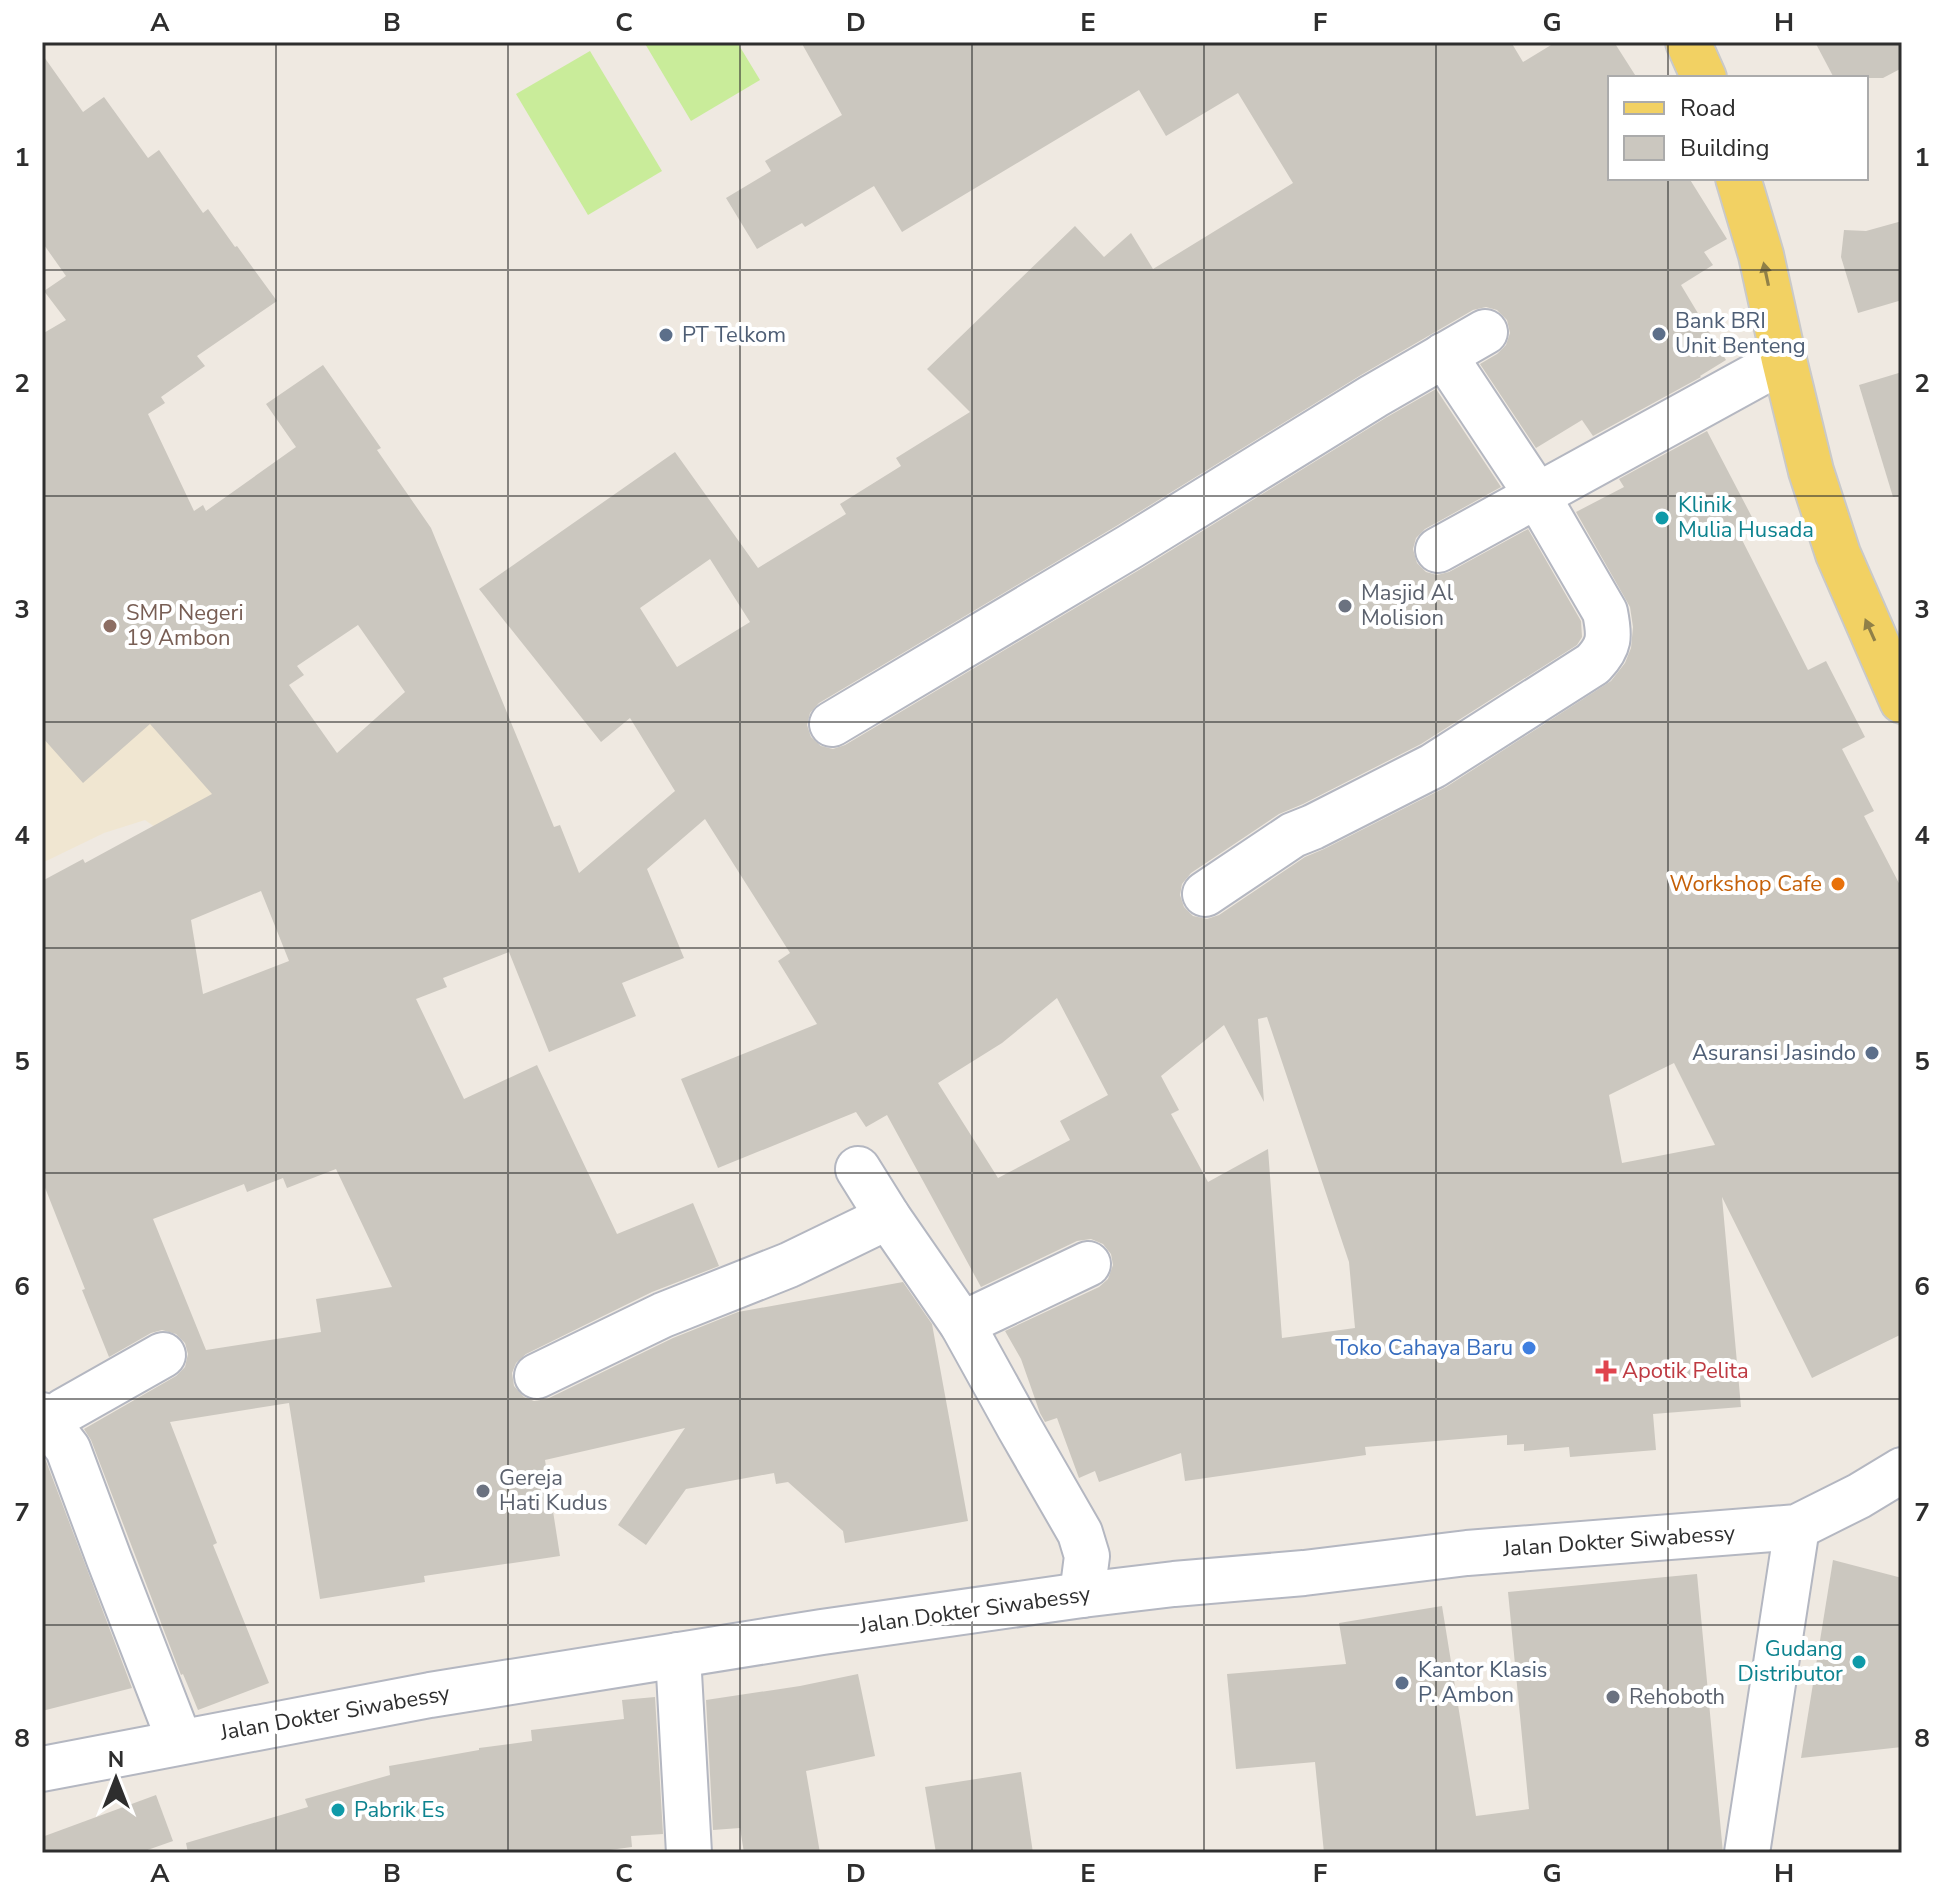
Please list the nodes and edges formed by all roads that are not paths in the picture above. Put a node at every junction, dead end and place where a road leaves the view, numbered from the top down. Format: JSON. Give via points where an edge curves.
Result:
{"nodes":[{"id":1,"x":1688,"y":42,"type":"edge"},
{"id":2,"x":1703,"y":76,"type":"edge"},
{"id":3,"x":1739,"y":180,"type":"edge"},
{"id":4,"x":1485,"y":332,"type":"dead end"},
{"id":5,"x":1444,"y":355,"type":"junction"},
{"id":6,"x":1784,"y":360,"type":"junction"},
{"id":7,"x":1537,"y":495,"type":"junction"},
{"id":8,"x":1438,"y":550,"type":"dead end"},
{"id":9,"x":1902,"y":701,"type":"edge"},
{"id":10,"x":832,"y":724,"type":"dead end"},
{"id":11,"x":1205,"y":894,"type":"dead end"},
{"id":12,"x":858,"y":1169,"type":"dead end"},
{"id":13,"x":888,"y":1217,"type":"junction"},
{"id":14,"x":1088,"y":1264,"type":"dead end"},
{"id":15,"x":962,"y":1324,"type":"junction"},
{"id":16,"x":163,"y":1355,"type":"dead end"},
{"id":17,"x":537,"y":1376,"type":"dead end"},
{"id":18,"x":46,"y":1419,"type":"edge"},
{"id":19,"x":1902,"y":1471,"type":"edge"},
{"id":20,"x":1797,"y":1527,"type":"junction"},
{"id":21,"x":1082,"y":1595,"type":"junction"},
{"id":22,"x":678,"y":1655,"type":"junction"},
{"id":23,"x":180,"y":1742,"type":"junction"},
{"id":24,"x":42,"y":1769,"type":"edge"},
{"id":25,"x":689,"y":1853,"type":"edge"},
{"id":26,"x":1747,"y":1853,"type":"edge"}],
"edges":[{"from":1,"to":2,"type":"main road"},
{"from":6,"to":3,"type":"main road","one_way":true},
{"from":4,"to":5,"type":"street"},
{"from":5,"to":7,"type":"street"},
{"from":5,"to":10,"type":"street"},
{"from":6,"to":7,"type":"street"},
{"from":9,"to":6,"type":"main road","one_way":true,"via":[[1838,554]]},
{"from":7,"to":8,"type":"street"},
{"from":7,"to":11,"type":"street","via":[[1605,612],[1605,651],[1593,664],[1433,766],[1293,835]]},
{"from":12,"to":13,"type":"street"},
{"from":13,"to":15,"type":"street"},
{"from":13,"to":17,"type":"street"},
{"from":14,"to":15,"type":"street"},
{"from":15,"to":21,"type":"street","via":[[1080,1533],[1087,1556]]},
{"from":16,"to":18,"type":"street"},
{"from":18,"to":23,"type":"street","via":[[68,1449]]},
{"from":19,"to":20,"type":"street","name":"Jalan Dokter Siwabessy"},
{"from":20,"to":21,"type":"street","name":"Jalan Dokter Siwabessy","via":[[1467,1553]]},
{"from":20,"to":26,"type":"street"},
{"from":21,"to":22,"type":"street","name":"Jalan Dokter Siwabessy"},
{"from":22,"to":23,"type":"street","name":"Jalan Dokter Siwabessy"},
{"from":22,"to":25,"type":"street"},
{"from":23,"to":24,"type":"street","name":"Jalan Dokter Siwabessy"}]}
